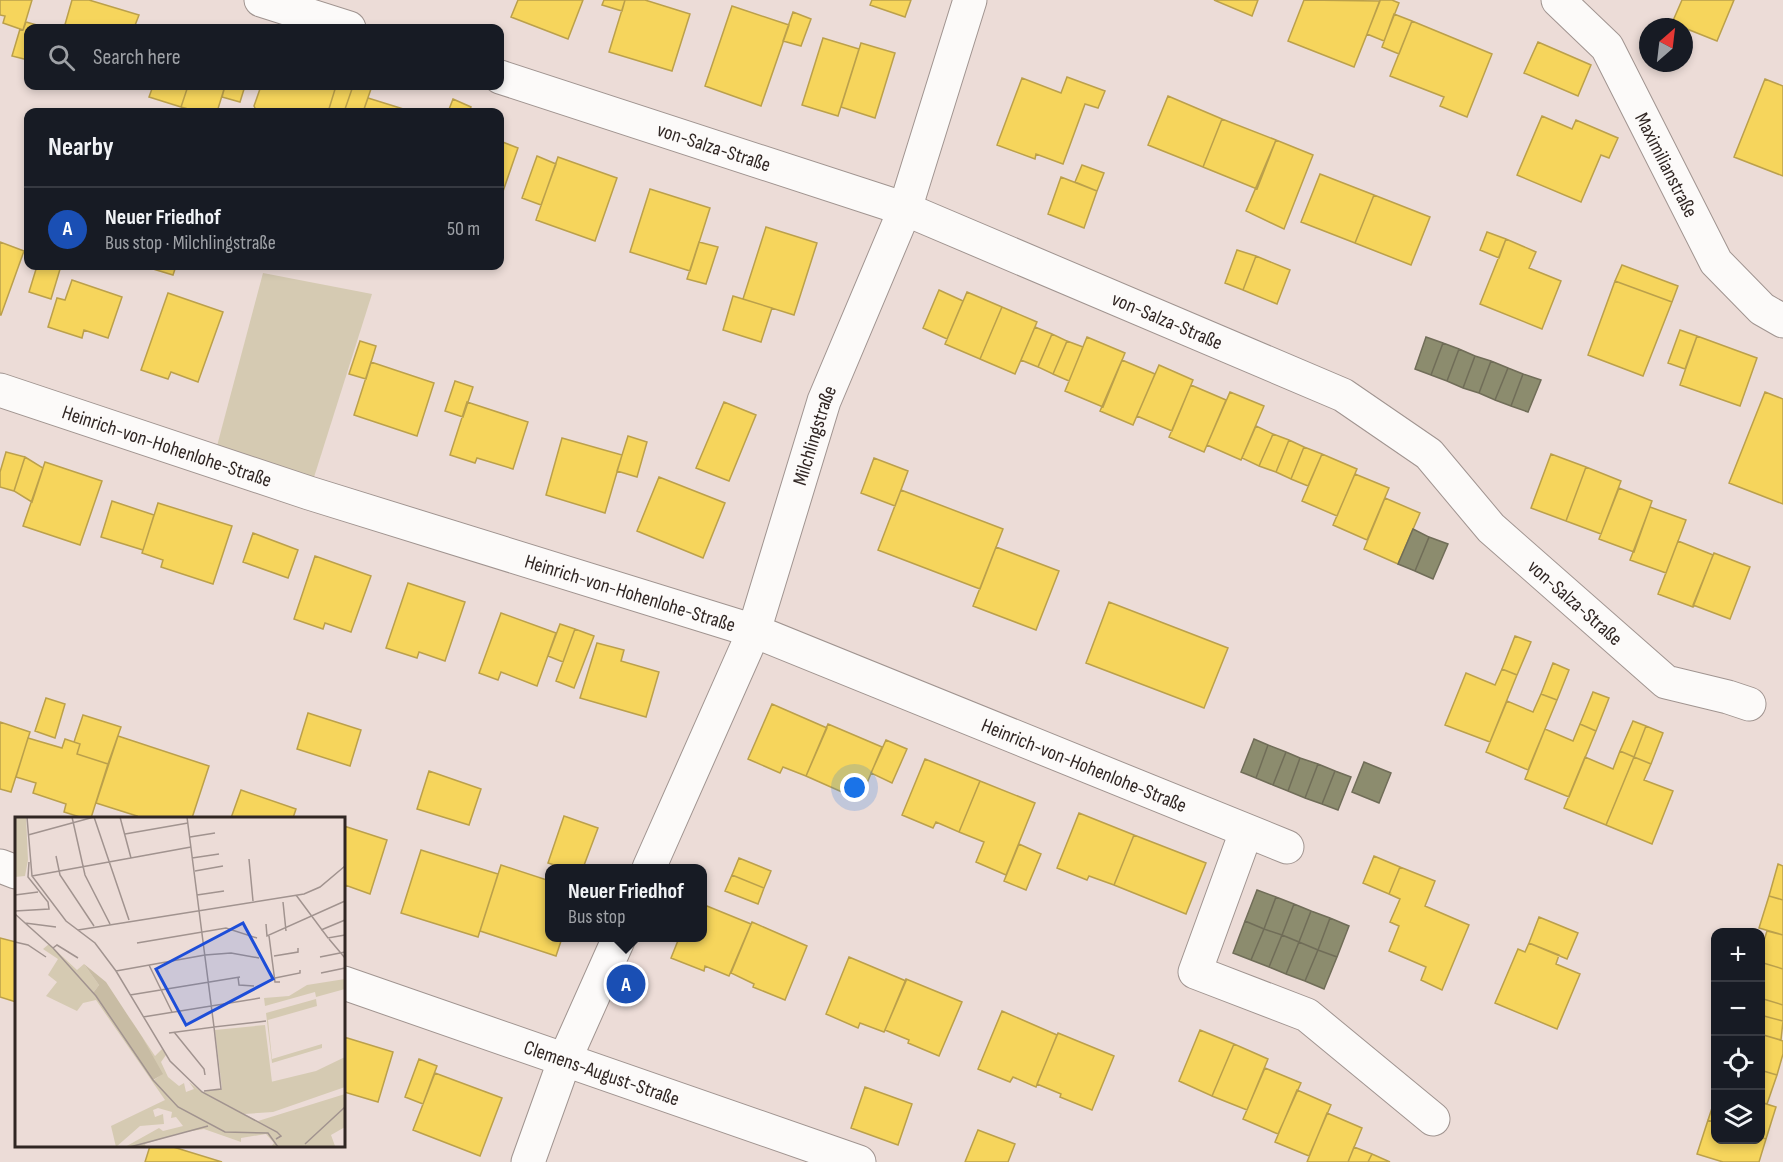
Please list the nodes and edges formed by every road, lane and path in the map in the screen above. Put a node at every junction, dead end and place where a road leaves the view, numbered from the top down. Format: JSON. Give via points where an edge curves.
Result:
{"nodes":[{"id":1,"x":261,"y":0,"type":"edge"},
{"id":2,"x":970,"y":0,"type":"edge"},
{"id":3,"x":1558,"y":0,"type":"edge"},
{"id":4,"x":336,"y":24,"type":"edge"},
{"id":5,"x":504,"y":78,"type":"edge"},
{"id":6,"x":905,"y":209,"type":"junction"},
{"id":7,"x":1783,"y":321,"type":"edge"},
{"id":8,"x":0,"y":390,"type":"edge"},
{"id":9,"x":754,"y":631,"type":"junction"},
{"id":10,"x":1749,"y":704,"type":"dead end"},
{"id":11,"x":1246,"y":832,"type":"junction"},
{"id":12,"x":1287,"y":847,"type":"dead end"},
{"id":13,"x":651,"y":864,"type":"edge"},
{"id":14,"x":0,"y":866,"type":"edge"},
{"id":15,"x":15,"y":872,"type":"edge"},
{"id":16,"x":617,"y":942,"type":"edge"},
{"id":17,"x":345,"y":983,"type":"edge"},
{"id":18,"x":565,"y":1059,"type":"junction"},
{"id":19,"x":1433,"y":1119,"type":"dead end"},
{"id":20,"x":528,"y":1162,"type":"edge"},
{"id":21,"x":859,"y":1162,"type":"edge"}],
"edges":[{"from":1,"to":4,"type":"street"},
{"from":2,"to":6,"type":"street","name":"Milchlingstraße"},
{"from":3,"to":7,"type":"street","name":"Maximilianstraße","via":[[1607,47],[1716,262],[1762,309]]},
{"from":5,"to":6,"type":"street","name":"von-Salza-Straße"},
{"from":6,"to":9,"type":"street","name":"Milchlingstraße","via":[[824,401]]},
{"from":6,"to":10,"type":"street","name":"von-Salza-Straße","via":[[1343,395],[1429,454],[1491,528],[1666,682]]},
{"from":8,"to":9,"type":"street","name":"Heinrich-von-Hohenlohe-Straße","via":[[309,493]]},
{"from":9,"to":11,"type":"street","name":"Heinrich-von-Hohenlohe-Straße"},
{"from":9,"to":13,"type":"street","name":"Milchlingstraße"},
{"from":11,"to":12,"type":"street","name":"Heinrich-von-Hohenlohe-Straße"},
{"from":11,"to":19,"type":"street","via":[[1195,972],[1307,1015]]},
{"from":14,"to":15,"type":"street"},
{"from":16,"to":18,"type":"street"},
{"from":17,"to":18,"type":"street","name":"Clemens-August-Straße"},
{"from":18,"to":20,"type":"street"},
{"from":18,"to":21,"type":"street","name":"Clemens-August-Straße"}]}
